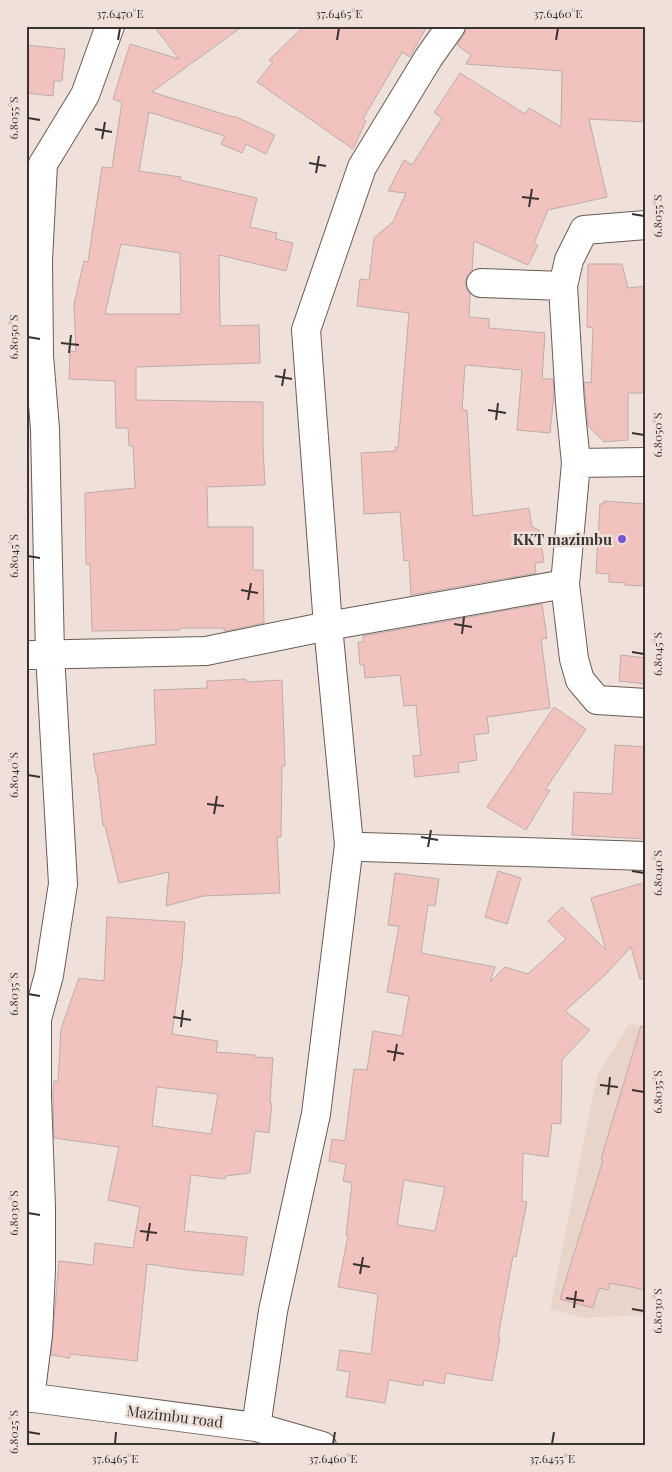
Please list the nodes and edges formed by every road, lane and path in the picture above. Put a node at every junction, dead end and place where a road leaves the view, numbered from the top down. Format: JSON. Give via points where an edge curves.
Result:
{"nodes":[{"id":1,"x":110,"y":26,"type":"edge"},
{"id":2,"x":452,"y":26,"type":"edge"},
{"id":3,"x":43,"y":164,"type":"junction"},
{"id":4,"x":26,"y":205,"type":"edge"},
{"id":5,"x":646,"y":225,"type":"edge"},
{"id":6,"x":481,"y":283,"type":"dead end"},
{"id":7,"x":563,"y":286,"type":"junction"},
{"id":8,"x":36,"y":424,"type":"edge"},
{"id":9,"x":646,"y":462,"type":"edge"},
{"id":10,"x":576,"y":463,"type":"junction"},
{"id":11,"x":565,"y":584,"type":"junction"},
{"id":12,"x":328,"y":626,"type":"junction"},
{"id":13,"x":38,"y":655,"type":"edge"},
{"id":14,"x":646,"y":703,"type":"edge"},
{"id":15,"x":349,"y":845,"type":"junction"},
{"id":16,"x":646,"y":856,"type":"edge"},
{"id":17,"x":38,"y":976,"type":"edge"},
{"id":18,"x":28,"y":1398,"type":"edge"},
{"id":19,"x":238,"y":1432,"type":"edge"},
{"id":20,"x":322,"y":1446,"type":"edge"}],
"edges":[{"from":1,"to":3,"type":"street","via":[[85,94]]},
{"from":2,"to":12,"type":"street","via":[[429,57],[362,167],[306,330]]},
{"from":3,"to":4,"type":"street"},
{"from":3,"to":8,"type":"street"},
{"from":5,"to":7,"type":"street","via":[[584,230],[569,260]]},
{"from":6,"to":7,"type":"street"},
{"from":7,"to":10,"type":"street"},
{"from":8,"to":13,"type":"street"},
{"from":9,"to":10,"type":"street"},
{"from":10,"to":11,"type":"street"},
{"from":11,"to":12,"type":"street"},
{"from":11,"to":14,"type":"street","via":[[574,659],[580,680],[597,700]]},
{"from":12,"to":13,"type":"street","via":[[206,650]]},
{"from":12,"to":15,"type":"street"},
{"from":13,"to":17,"type":"street","via":[[63,884]]},
{"from":15,"to":16,"type":"street"},
{"from":15,"to":19,"type":"street","via":[[316,1114],[273,1311]]},
{"from":17,"to":18,"type":"street","via":[[41,1270],[38,1335]]},
{"from":18,"to":19,"type":"street","name":"Mazimbu road"},
{"from":19,"to":20,"type":"street","name":"Mazimbu road"}]}
